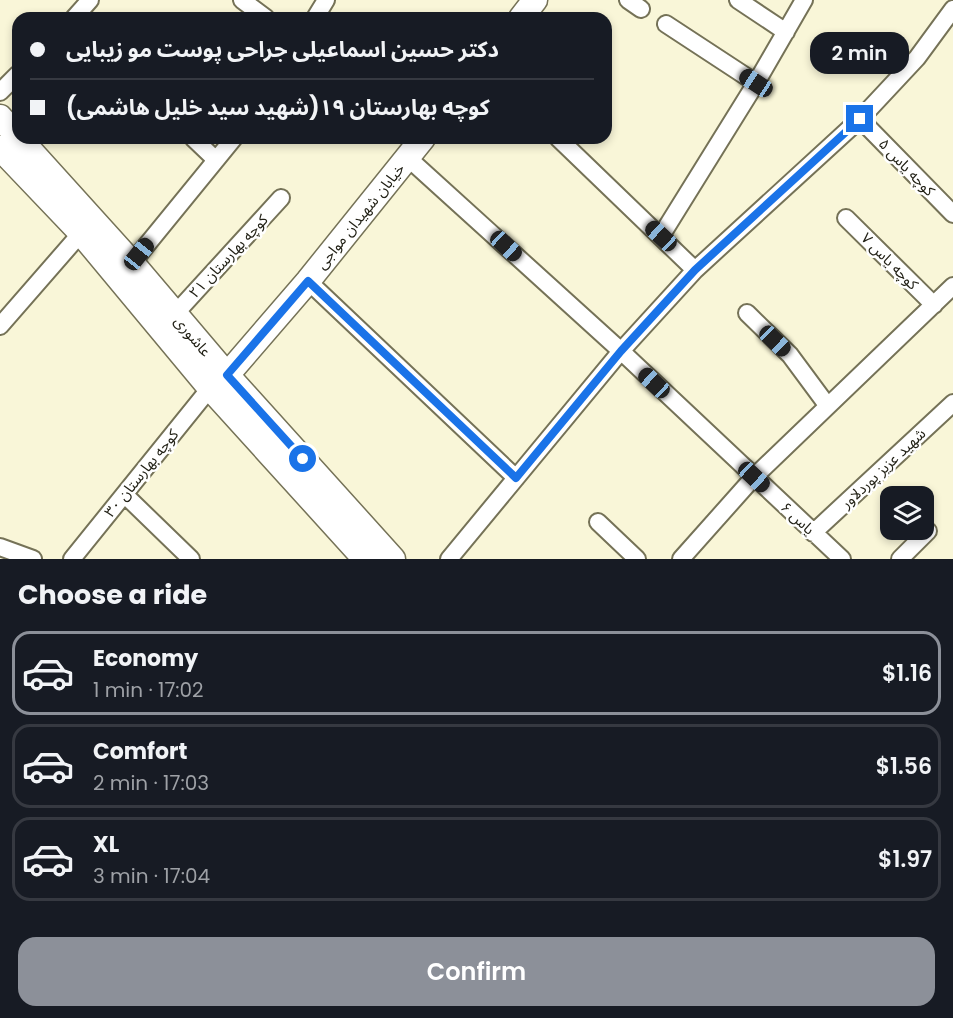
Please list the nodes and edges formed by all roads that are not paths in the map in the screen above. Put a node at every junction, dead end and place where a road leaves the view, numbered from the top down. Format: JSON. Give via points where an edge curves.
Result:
{"nodes":[{"id":1,"x":90,"y":0,"type":"edge"},
{"id":2,"x":242,"y":0,"type":"edge"},
{"id":3,"x":535,"y":0,"type":"edge"},
{"id":4,"x":738,"y":0,"type":"edge"},
{"id":5,"x":804,"y":0,"type":"edge"},
{"id":6,"x":953,"y":9,"type":"edge"},
{"id":7,"x":79,"y":12,"type":"edge"},
{"id":8,"x":258,"y":12,"type":"edge"},
{"id":9,"x":526,"y":12,"type":"edge"},
{"id":10,"x":666,"y":24,"type":"dead end"},
{"id":11,"x":786,"y":32,"type":"junction"},
{"id":12,"x":12,"y":80,"type":"edge"},
{"id":13,"x":756,"y":83,"type":"junction"},
{"id":14,"x":0,"y":92,"type":"edge"},
{"id":15,"x":0,"y":117,"type":"edge"},
{"id":16,"x":860,"y":119,"type":"junction"},
{"id":17,"x":12,"y":131,"type":"edge"},
{"id":18,"x":23,"y":144,"type":"edge"},
{"id":19,"x":200,"y":144,"type":"edge"},
{"id":20,"x":229,"y":144,"type":"edge"},
{"id":21,"x":418,"y":144,"type":"edge"},
{"id":22,"x":564,"y":144,"type":"edge"},
{"id":23,"x":0,"y":148,"type":"edge"},
{"id":24,"x":407,"y":157,"type":"junction"},
{"id":25,"x":216,"y":160,"type":"junction"},
{"id":26,"x":281,"y":198,"type":"dead end"},
{"id":27,"x":953,"y":214,"type":"edge"},
{"id":28,"x":846,"y":218,"type":"dead end"},
{"id":29,"x":81,"y":233,"type":"junction"},
{"id":30,"x":661,"y":236,"type":"junction"},
{"id":31,"x":132,"y":263,"type":"junction"},
{"id":32,"x":695,"y":270,"type":"junction"},
{"id":33,"x":308,"y":281,"type":"junction"},
{"id":34,"x":953,"y":286,"type":"edge"},
{"id":35,"x":933,"y":304,"type":"junction"},
{"id":36,"x":747,"y":313,"type":"dead end"},
{"id":37,"x":175,"y":314,"type":"junction"},
{"id":38,"x":0,"y":326,"type":"edge"},
{"id":39,"x":621,"y":351,"type":"junction"},
{"id":40,"x":219,"y":381,"type":"junction"},
{"id":41,"x":827,"y":405,"type":"junction"},
{"id":42,"x":949,"y":414,"type":"edge"},
{"id":43,"x":754,"y":477,"type":"junction"},
{"id":44,"x":516,"y":478,"type":"junction"},
{"id":45,"x":125,"y":495,"type":"junction"},
{"id":46,"x":598,"y":522,"type":"dead end"},
{"id":47,"x":813,"y":533,"type":"junction"},
{"id":48,"x":919,"y":540,"type":"edge"},
{"id":49,"x":0,"y":547,"type":"edge"},
{"id":50,"x":352,"y":554,"type":"edge"},
{"id":51,"x":33,"y":559,"type":"edge"},
{"id":52,"x":72,"y":559,"type":"edge"},
{"id":53,"x":191,"y":559,"type":"edge"},
{"id":54,"x":393,"y":559,"type":"edge"},
{"id":55,"x":449,"y":559,"type":"edge"},
{"id":56,"x":638,"y":559,"type":"edge"},
{"id":57,"x":681,"y":559,"type":"edge"},
{"id":58,"x":842,"y":559,"type":"edge"},
{"id":59,"x":900,"y":559,"type":"edge"}],
"edges":[{"from":1,"to":7,"type":"street"},
{"from":2,"to":8,"type":"street"},
{"from":3,"to":9,"type":"street"},
{"from":4,"to":11,"type":"street"},
{"from":5,"to":11,"type":"street"},
{"from":6,"to":16,"type":"street","via":[[917,58]]},
{"from":10,"to":13,"type":"street"},
{"from":11,"to":13,"type":"street"},
{"from":12,"to":14,"type":"street"},
{"from":13,"to":30,"type":"street"},
{"from":15,"to":17,"type":"street","name":"عاشوری"},
{"from":16,"to":27,"type":"street","name":"کوچه یاس ۵"},
{"from":16,"to":32,"type":"street"},
{"from":18,"to":31,"type":"street","name":"عاشوری"},
{"from":19,"to":25,"type":"street"},
{"from":20,"to":25,"type":"street"},
{"from":21,"to":24,"type":"street","name":"خیابان شهیدان مواجی"},
{"from":22,"to":30,"type":"street"},
{"from":23,"to":29,"type":"street","name":"عاشوری"},
{"from":24,"to":33,"type":"street","name":"خیابان شهیدان مواجی"},
{"from":24,"to":39,"type":"street","name":"یاس ۶"},
{"from":25,"to":31,"type":"street"},
{"from":26,"to":37,"type":"street","name":"کوچه بهارستان ۲۱"},
{"from":28,"to":35,"type":"street","name":"کوچه یاس ۷"},
{"from":29,"to":38,"type":"street"},
{"from":29,"to":40,"type":"street","name":"عاشوری"},
{"from":30,"to":32,"type":"street"},
{"from":31,"to":37,"type":"street","name":"عاشوری"},
{"from":32,"to":39,"type":"street"},
{"from":33,"to":40,"type":"street","name":"خیابان شهیدان مواجی"},
{"from":33,"to":44,"type":"street"},
{"from":34,"to":35,"type":"street"},
{"from":35,"to":41,"type":"street"},
{"from":36,"to":41,"type":"street","via":[[790,355]]},
{"from":37,"to":40,"type":"street","name":"عاشوری"},
{"from":39,"to":43,"type":"street","name":"یاس ۶"},
{"from":39,"to":44,"type":"street"},
{"from":40,"to":45,"type":"street","name":"کوچه بهارستان ۳۰"},
{"from":40,"to":50,"type":"street","name":"عاشوری"},
{"from":40,"to":54,"type":"street","name":"عاشوری"},
{"from":41,"to":43,"type":"street"},
{"from":42,"to":47,"type":"street","name":"شهید عزیز پوردلاور"},
{"from":43,"to":47,"type":"street","name":"یاس ۶"},
{"from":43,"to":57,"type":"street"},
{"from":44,"to":55,"type":"street"},
{"from":45,"to":52,"type":"street","name":"کوچه بهارستان ۳۰"},
{"from":45,"to":53,"type":"street"},
{"from":46,"to":56,"type":"street"},
{"from":47,"to":58,"type":"street","name":"یاس ۶"},
{"from":48,"to":59,"type":"street"},
{"from":49,"to":51,"type":"street"}]}
